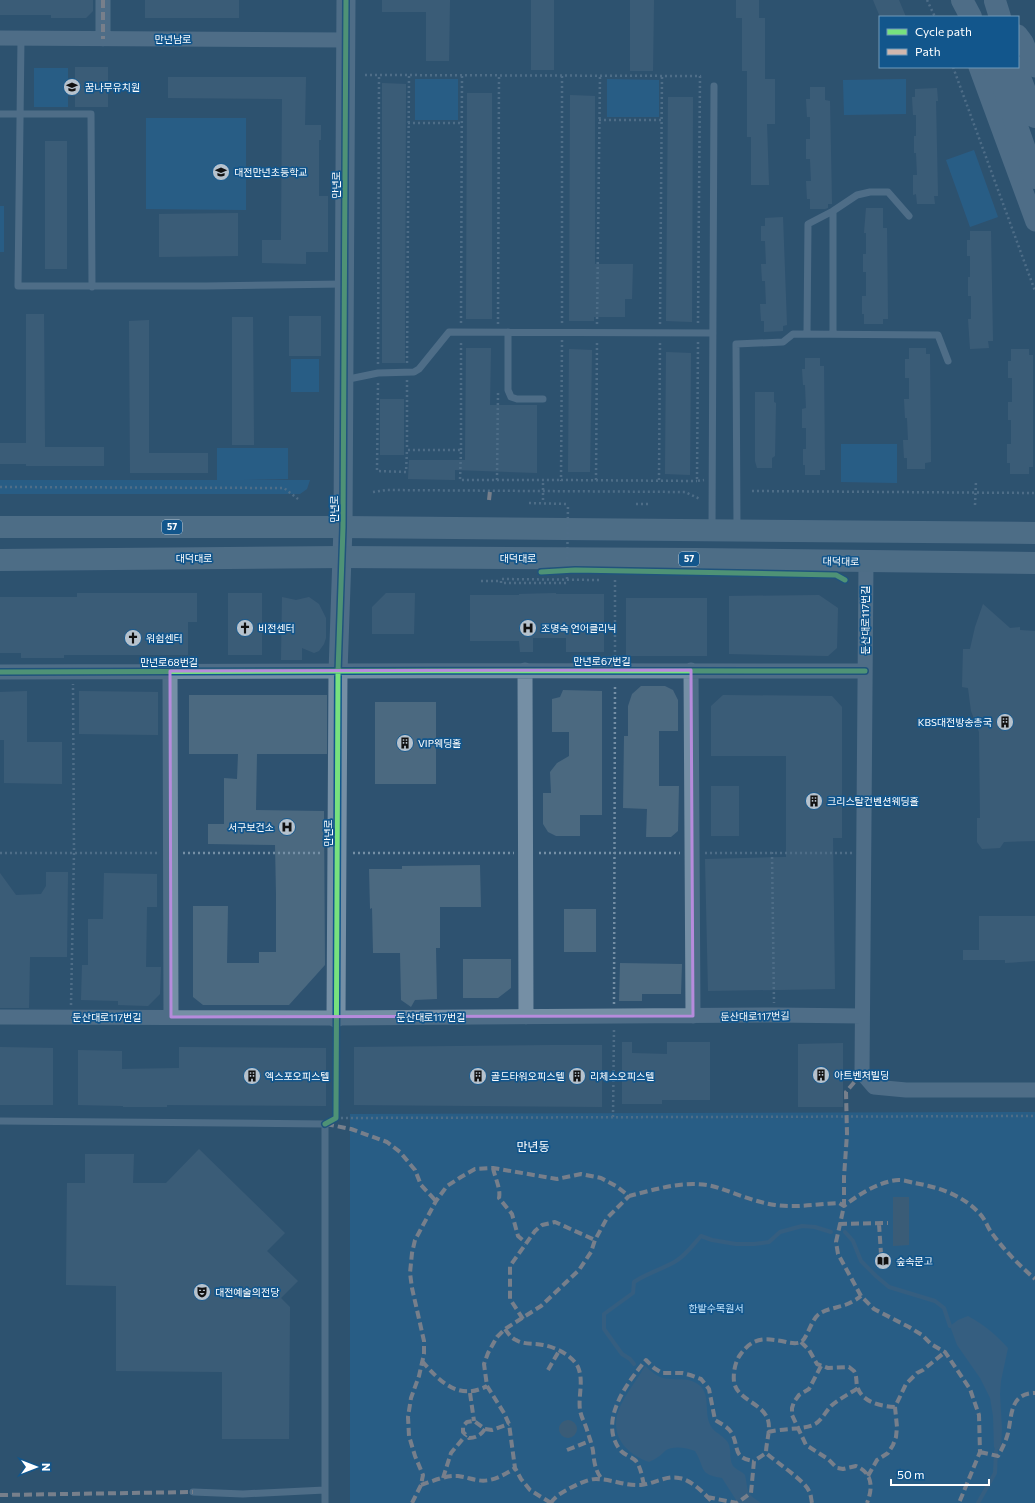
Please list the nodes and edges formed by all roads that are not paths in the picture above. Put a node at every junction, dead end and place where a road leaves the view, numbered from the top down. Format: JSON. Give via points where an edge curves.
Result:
{"nodes":[{"id":1,"x":103,"y":0,"type":"edge"},
{"id":2,"x":346,"y":0,"type":"edge"},
{"id":3,"x":954,"y":0,"type":"edge"},
{"id":4,"x":962,"y":0,"type":"edge"},
{"id":5,"x":959,"y":16,"type":"edge"},
{"id":6,"x":970,"y":16,"type":"edge"},
{"id":7,"x":1019,"y":35,"type":"edge"},
{"id":8,"x":0,"y":38,"type":"edge"},
{"id":9,"x":20,"y":38,"type":"junction"},
{"id":10,"x":103,"y":39,"type":"junction"},
{"id":11,"x":346,"y":40,"type":"junction"},
{"id":12,"x":978,"y":68,"type":"edge"},
{"id":13,"x":994,"y":68,"type":"edge"},
{"id":14,"x":1016,"y":68,"type":"edge"},
{"id":15,"x":1035,"y":68,"type":"edge"},
{"id":16,"x":714,"y":86,"type":"dead end"},
{"id":17,"x":0,"y":114,"type":"edge"},
{"id":18,"x":20,"y":114,"type":"junction"},
{"id":19,"x":1035,"y":117,"type":"edge"},
{"id":20,"x":1035,"y":178,"type":"edge"},
{"id":21,"x":833,"y":211,"type":"junction"},
{"id":22,"x":909,"y":216,"type":"dead end"},
{"id":23,"x":1035,"y":222,"type":"edge"},
{"id":24,"x":344,"y":284,"type":"junction"},
{"id":25,"x":92,"y":287,"type":"junction"},
{"id":26,"x":508,"y":332,"type":"junction"},
{"id":27,"x":713,"y":333,"type":"junction"},
{"id":28,"x":807,"y":334,"type":"junction"},
{"id":29,"x":833,"y":334,"type":"junction"},
{"id":30,"x":948,"y":361,"type":"dead end"},
{"id":31,"x":344,"y":380,"type":"junction"},
{"id":32,"x":543,"y":399,"type":"dead end"},
{"id":33,"x":343,"y":526,"type":"junction"},
{"id":34,"x":0,"y":527,"type":"edge"},
{"id":35,"x":712,"y":530,"type":"junction"},
{"id":36,"x":738,"y":530,"type":"junction"},
{"id":37,"x":1035,"y":533,"type":"edge"},
{"id":38,"x":342,"y":557,"type":"junction"},
{"id":39,"x":0,"y":560,"type":"edge"},
{"id":40,"x":866,"y":561,"type":"junction"},
{"id":41,"x":1035,"y":563,"type":"edge"},
{"id":42,"x":525,"y":670,"type":"junction"},
{"id":43,"x":691,"y":670,"type":"junction"},
{"id":44,"x":170,"y":671,"type":"junction"},
{"id":45,"x":865,"y":671,"type":"junction"},
{"id":46,"x":0,"y":672,"type":"edge"},
{"id":47,"x":338,"y":672,"type":"junction"},
{"id":48,"x":526,"y":1016,"type":"junction"},
{"id":49,"x":693,"y":1016,"type":"junction"},
{"id":50,"x":862,"y":1016,"type":"junction"},
{"id":51,"x":0,"y":1017,"type":"edge"},
{"id":52,"x":171,"y":1017,"type":"junction"},
{"id":53,"x":336,"y":1018,"type":"junction"},
{"id":54,"x":1035,"y":1090,"type":"edge"},
{"id":55,"x":0,"y":1122,"type":"edge"},
{"id":56,"x":325,"y":1490,"type":"junction"},
{"id":57,"x":193,"y":1492,"type":"dead end"},
{"id":58,"x":325,"y":1503,"type":"edge"}],
"edges":[{"from":1,"to":10,"type":"street"},
{"from":2,"to":11,"type":"street","name":"만년로"},
{"from":3,"to":5,"type":"street"},
{"from":4,"to":6,"type":"highway"},
{"from":7,"to":15,"type":"street"},
{"from":8,"to":9,"type":"street","name":"만년남로"},
{"from":9,"to":10,"type":"street","name":"만년남로"},
{"from":9,"to":18,"type":"lane"},
{"from":10,"to":11,"type":"street","name":"만년남로"},
{"from":11,"to":24,"type":"street","name":"만년로"},
{"from":12,"to":23,"type":"street"},
{"from":13,"to":20,"type":"highway"},
{"from":14,"to":19,"type":"highway"},
{"from":16,"to":27,"type":"lane"},
{"from":17,"to":18,"type":"lane"},
{"from":18,"to":25,"type":"lane","via":[[91,114]]},
{"from":18,"to":25,"type":"lane","via":[[18,286]]},
{"from":21,"to":22,"type":"lane","via":[[857,195],[888,192]]},
{"from":21,"to":28,"type":"lane","via":[[808,224]]},
{"from":21,"to":29,"type":"lane"},
{"from":24,"to":25,"type":"lane"},
{"from":24,"to":31,"type":"street","name":"만년로"},
{"from":26,"to":27,"type":"lane"},
{"from":26,"to":31,"type":"lane","via":[[449,332],[414,372],[378,373]]},
{"from":26,"to":32,"type":"lane","via":[[508,390],[511,397]]},
{"from":27,"to":35,"type":"lane"},
{"from":28,"to":29,"type":"lane"},
{"from":28,"to":36,"type":"lane","via":[[793,334],[783,342],[736,344]]},
{"from":29,"to":30,"type":"lane","via":[[938,335]]},
{"from":31,"to":33,"type":"street","name":"만년로"},
{"from":33,"to":34,"type":"main road","number":"57"},
{"from":33,"to":35,"type":"main road","number":"57"},
{"from":33,"to":38,"type":"street","name":"만년로"},
{"from":35,"to":36,"type":"main road","number":"57"},
{"from":36,"to":37,"type":"main road","number":"57"},
{"from":38,"to":39,"type":"main road","name":"대덕대로","number":"57"},
{"from":38,"to":40,"type":"main road","name":"대덕대로","number":"57"},
{"from":38,"to":47,"type":"street","name":"만년로"},
{"from":40,"to":41,"type":"main road","name":"대덕대로","number":"57"},
{"from":40,"to":45,"type":"street","name":"둔산대로117번길"},
{"from":42,"to":43,"type":"street","name":"만년로67번길"},
{"from":42,"to":47,"type":"street","name":"만년로67번길"},
{"from":42,"to":48,"type":"street"},
{"from":43,"to":45,"type":"street","name":"만년로67번길"},
{"from":43,"to":49,"type":"street"},
{"from":44,"to":46,"type":"street","name":"만년로68번길"},
{"from":44,"to":47,"type":"street","name":"만년로68번길"},
{"from":44,"to":52,"type":"street","name":"만년로68번길"},
{"from":45,"to":50,"type":"street","name":"둔산대로117번길"},
{"from":47,"to":53,"type":"street","name":"만년로"},
{"from":48,"to":49,"type":"street","name":"둔산대로117번길"},
{"from":48,"to":53,"type":"street","name":"둔산대로117번길"},
{"from":49,"to":50,"type":"street","name":"둔산대로117번길"},
{"from":50,"to":54,"type":"street","name":"둔산대로117번길","via":[[862,1073],[874,1087],[906,1090]]},
{"from":51,"to":52,"type":"street","name":"둔산대로117번길"},
{"from":52,"to":53,"type":"street","name":"둔산대로117번길"},
{"from":55,"to":56,"type":"lane","via":[[325,1124]]},
{"from":56,"to":57,"type":"lane","via":[[243,1494]]},
{"from":56,"to":58,"type":"lane"}]}
